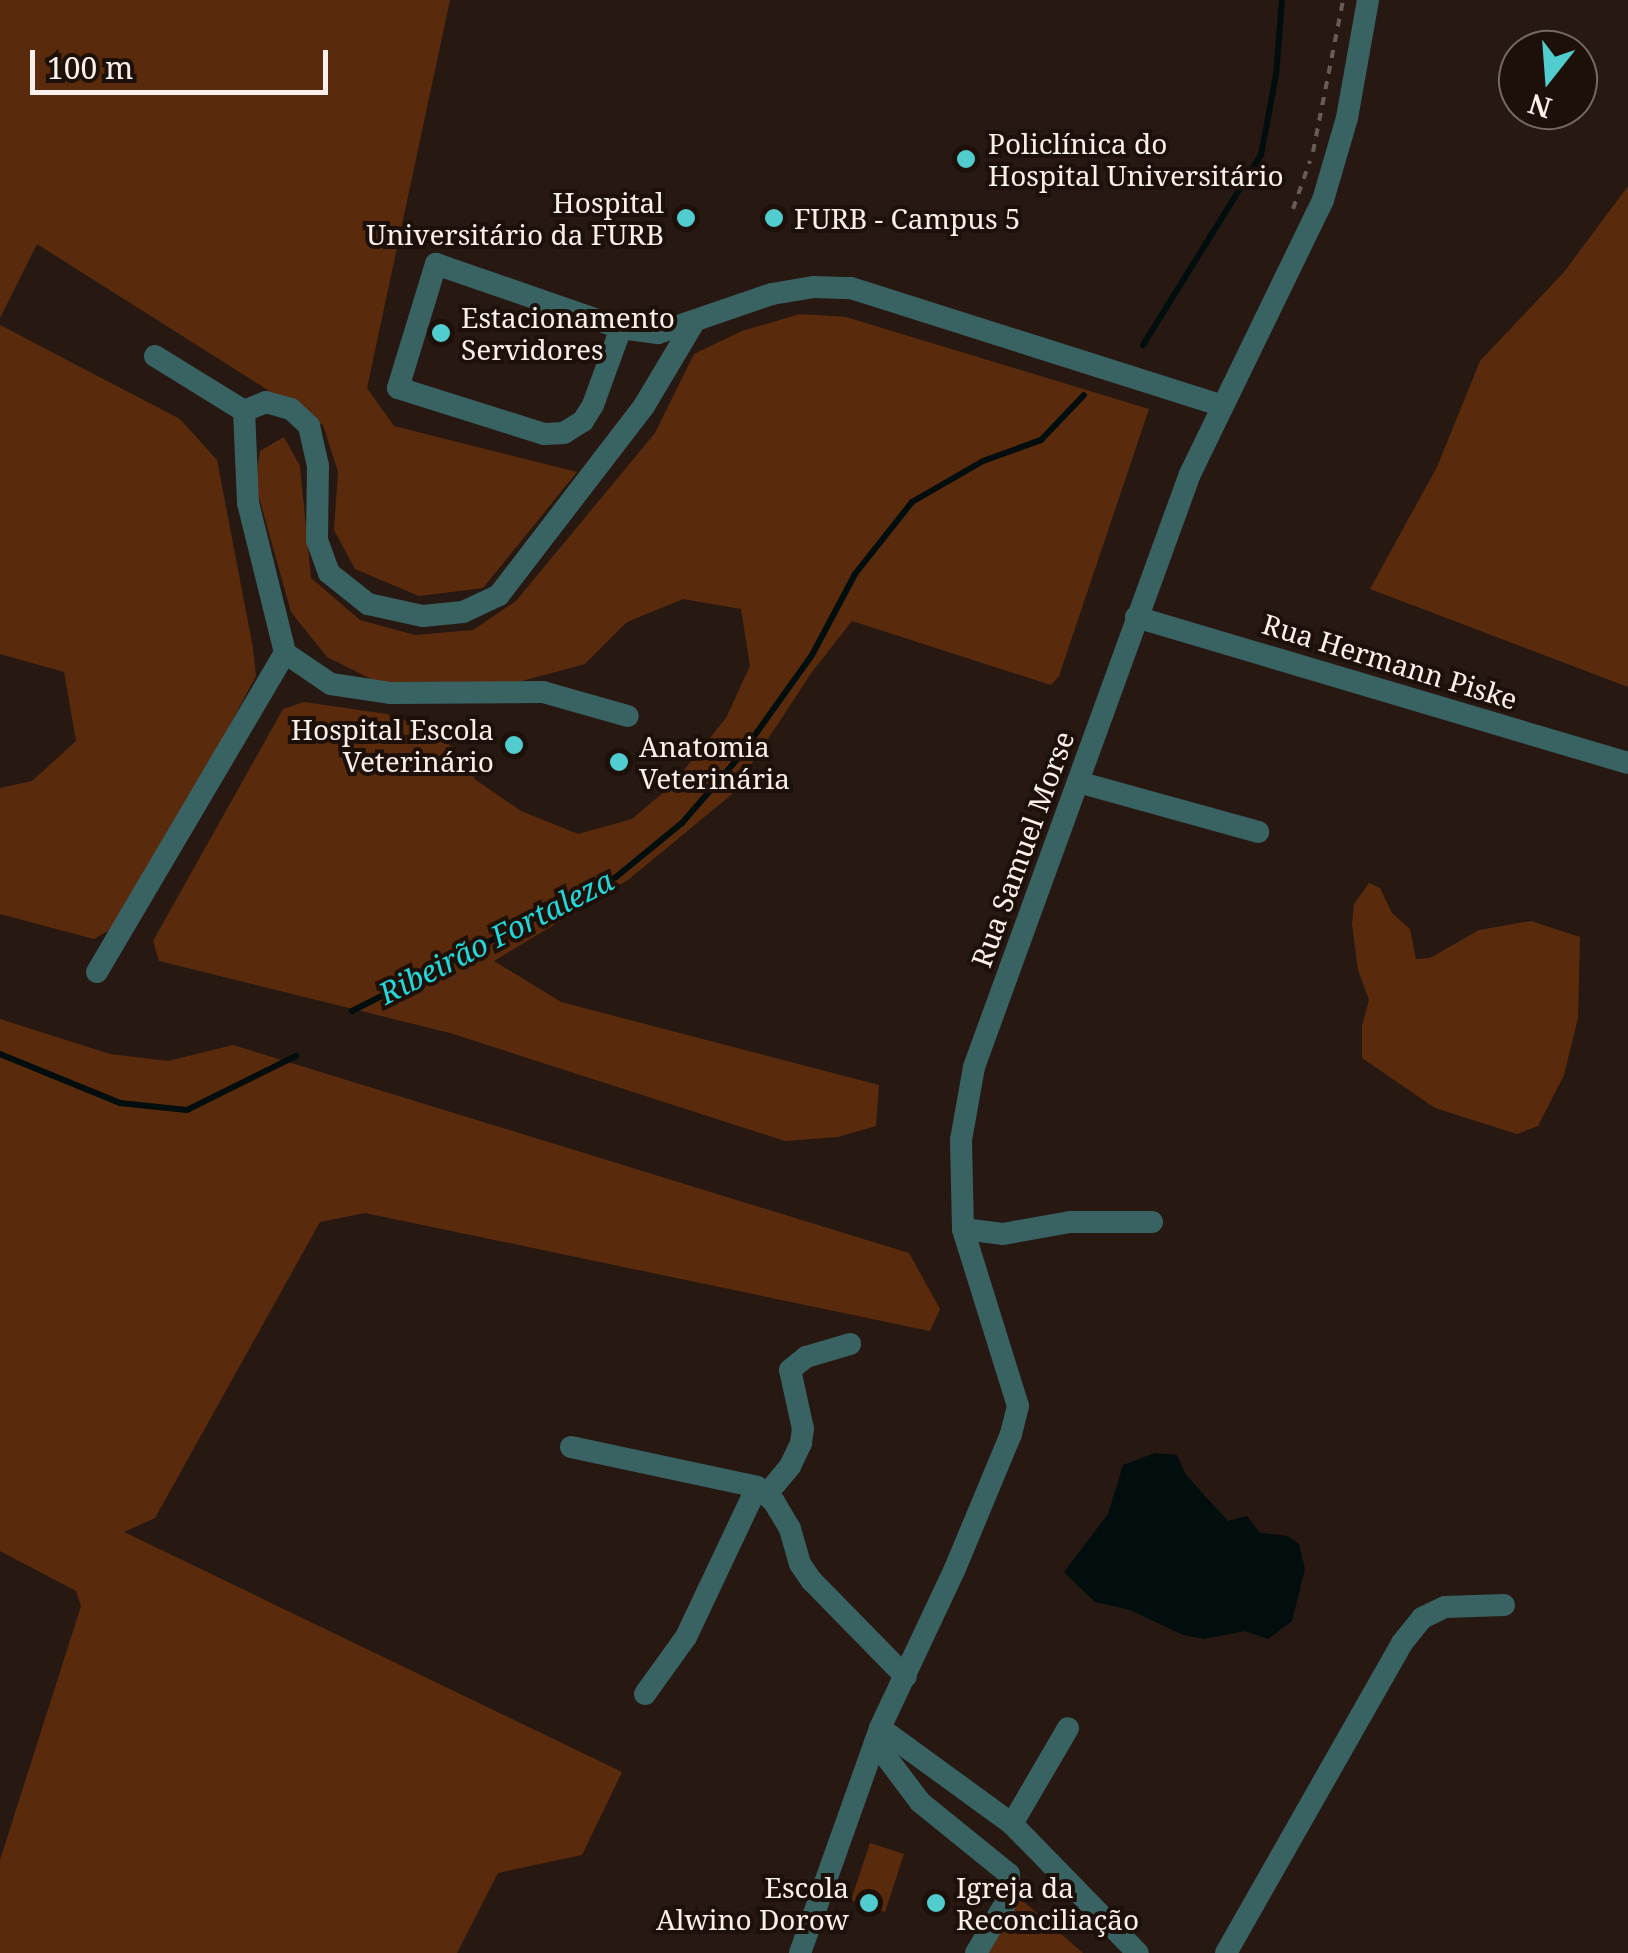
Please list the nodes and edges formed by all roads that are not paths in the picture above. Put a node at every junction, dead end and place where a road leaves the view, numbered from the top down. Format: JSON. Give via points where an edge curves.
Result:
{"nodes":[{"id":1,"x":1368,"y":0,"type":"edge"},
{"id":2,"x":694,"y":322,"type":"junction"},
{"id":3,"x":621,"y":328,"type":"junction"},
{"id":4,"x":154,"y":356,"type":"dead end"},
{"id":5,"x":1220,"y":405,"type":"junction"},
{"id":6,"x":244,"y":410,"type":"junction"},
{"id":7,"x":1136,"y":617,"type":"junction"},
{"id":8,"x":285,"y":653,"type":"junction"},
{"id":9,"x":628,"y":716,"type":"dead end"},
{"id":10,"x":1628,"y":763,"type":"edge"},
{"id":11,"x":1078,"y":782,"type":"junction"},
{"id":12,"x":1258,"y":832,"type":"dead end"},
{"id":13,"x":97,"y":972,"type":"dead end"},
{"id":14,"x":1152,"y":1222,"type":"dead end"},
{"id":15,"x":963,"y":1229,"type":"junction"},
{"id":16,"x":850,"y":1344,"type":"dead end"},
{"id":17,"x":571,"y":1447,"type":"dead end"},
{"id":18,"x":762,"y":1491,"type":"junction"},
{"id":19,"x":1504,"y":1605,"type":"dead end"},
{"id":20,"x":906,"y":1677,"type":"junction"},
{"id":21,"x":645,"y":1694,"type":"dead end"},
{"id":22,"x":1068,"y":1728,"type":"dead end"},
{"id":23,"x":877,"y":1735,"type":"junction"},
{"id":24,"x":1012,"y":1824,"type":"junction"},
{"id":25,"x":800,"y":1953,"type":"edge"},
{"id":26,"x":976,"y":1953,"type":"edge"},
{"id":27,"x":1138,"y":1953,"type":"edge"},
{"id":28,"x":1226,"y":1953,"type":"edge"}],
"edges":[{"from":1,"to":5,"type":"street","name":"Rua Samuel Morse","via":[[1323,200]]},
{"from":2,"to":3,"type":"street","via":[[658,332]]},
{"from":2,"to":5,"type":"street","via":[[772,294],[851,288]]},
{"from":2,"to":6,"type":"street","via":[[644,406],[527,562],[499,594],[463,612],[423,616],[368,604],[329,574],[317,540],[318,466],[310,426],[290,408],[266,402]]},
{"from":3,"to":3,"type":"street","via":[[436,264],[398,388],[544,434],[564,434],[593,405]]},
{"from":4,"to":6,"type":"street"},
{"from":5,"to":7,"type":"street","name":"Rua Samuel Morse"},
{"from":6,"to":8,"type":"street","via":[[248,502]]},
{"from":7,"to":10,"type":"street","name":"Rua Hermann Piske"},
{"from":7,"to":11,"type":"street","name":"Rua Samuel Morse"},
{"from":8,"to":9,"type":"street","via":[[331,684],[391,693],[543,692]]},
{"from":8,"to":13,"type":"street"},
{"from":11,"to":12,"type":"street"},
{"from":11,"to":15,"type":"street","name":"Rua Samuel Morse","via":[[974,1068],[962,1140]]},
{"from":14,"to":15,"type":"street","via":[[1070,1222],[1002,1234]]},
{"from":15,"to":20,"type":"street","name":"Rua Samuel Morse","via":[[1018,1406],[1012,1434]]},
{"from":16,"to":18,"type":"street","via":[[806,1357],[790,1370],[801,1444],[790,1466]]},
{"from":17,"to":18,"type":"street"},
{"from":18,"to":20,"type":"street","via":[[790,1530],[812,1582]]},
{"from":18,"to":21,"type":"street","via":[[686,1638]]},
{"from":19,"to":28,"type":"street","via":[[1445,1607],[1422,1618],[1402,1643]]},
{"from":20,"to":23,"type":"street","name":"Rua Samuel Morse"},
{"from":22,"to":24,"type":"street"},
{"from":23,"to":24,"type":"street"},
{"from":23,"to":25,"type":"street","name":"Rua Samuel Morse"},
{"from":23,"to":26,"type":"street","via":[[920,1802],[1009,1874],[1009,1897]]},
{"from":24,"to":27,"type":"street"}]}
